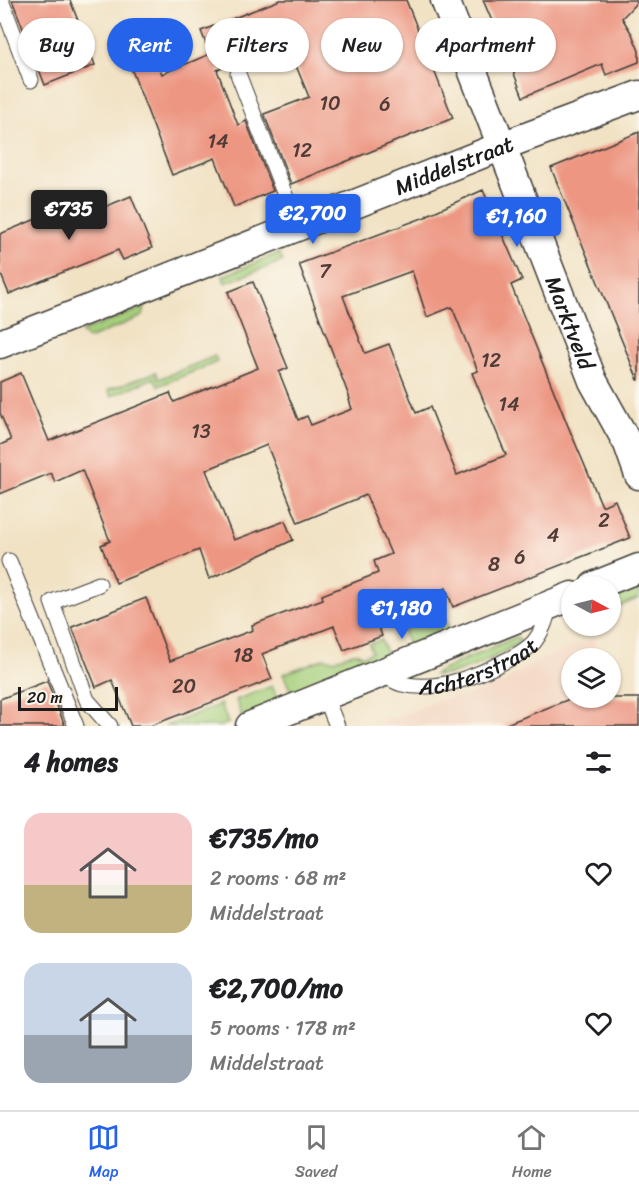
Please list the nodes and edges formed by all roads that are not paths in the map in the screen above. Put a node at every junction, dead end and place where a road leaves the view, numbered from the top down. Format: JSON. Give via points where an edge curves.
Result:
{"nodes":[{"id":1,"x":1,"y":0,"type":"edge"},
{"id":2,"x":445,"y":0,"type":"edge"},
{"id":3,"x":238,"y":74,"type":"dead end"},
{"id":4,"x":31,"y":80,"type":"dead end"},
{"id":5,"x":639,"y":95,"type":"edge"},
{"id":6,"x":502,"y":146,"type":"junction"},
{"id":7,"x":297,"y":226,"type":"junction"},
{"id":8,"x":0,"y":344,"type":"edge"},
{"id":9,"x":639,"y":476,"type":"edge"},
{"id":10,"x":9,"y":561,"type":"dead end"},
{"id":11,"x":639,"y":568,"type":"edge"},
{"id":12,"x":619,"y":576,"type":"edge"},
{"id":13,"x":99,"y":584,"type":"dead end"},
{"id":14,"x":561,"y":600,"type":"edge"},
{"id":15,"x":325,"y":696,"type":"junction"},
{"id":16,"x":76,"y":726,"type":"edge"},
{"id":17,"x":110,"y":726,"type":"edge"},
{"id":18,"x":250,"y":726,"type":"edge"},
{"id":19,"x":337,"y":726,"type":"edge"}],
"edges":[{"from":1,"to":4,"type":"lane"},
{"from":2,"to":6,"type":"street","name":"Marktveld"},
{"from":3,"to":7,"type":"lane"},
{"from":5,"to":6,"type":"street","name":"Middelstraat"},
{"from":6,"to":7,"type":"street","name":"Middelstraat"},
{"from":6,"to":9,"type":"street","name":"Marktveld","via":[[593,381],[628,444]]},
{"from":7,"to":8,"type":"street","name":"Middelstraat"},
{"from":10,"to":16,"type":"lane"},
{"from":11,"to":12,"type":"street"},
{"from":13,"to":17,"type":"lane","via":[[52,602],[87,700]]},
{"from":14,"to":15,"type":"street","name":"Achterstraat"},
{"from":15,"to":18,"type":"street","name":"Achterstraat"},
{"from":15,"to":19,"type":"lane"}]}
